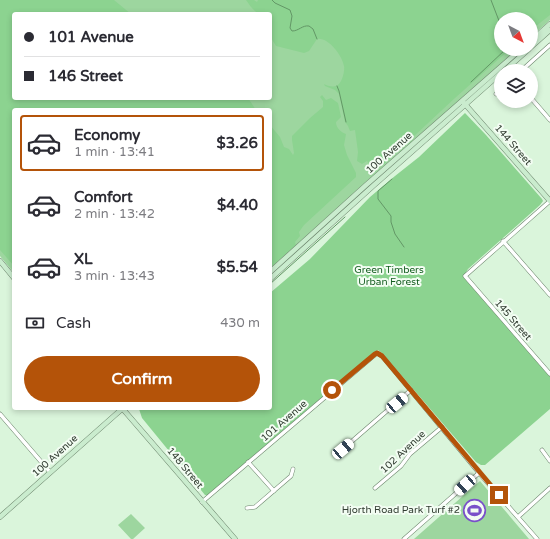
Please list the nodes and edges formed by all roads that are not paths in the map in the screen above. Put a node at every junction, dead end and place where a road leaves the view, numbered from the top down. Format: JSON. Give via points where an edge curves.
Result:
{"nodes":[{"id":1,"x":550,"y":24,"type":"edge"},
{"id":2,"x":550,"y":30,"type":"edge"},
{"id":3,"x":538,"y":34,"type":"edge"},
{"id":4,"x":538,"y":41,"type":"edge"},
{"id":5,"x":550,"y":45,"type":"edge"},
{"id":6,"x":514,"y":56,"type":"edge"},
{"id":7,"x":521,"y":56,"type":"edge"},
{"id":8,"x":512,"y":64,"type":"edge"},
{"id":9,"x":529,"y":64,"type":"edge"},
{"id":10,"x":494,"y":79,"type":"edge"},
{"id":11,"x":464,"y":103,"type":"junction"},
{"id":12,"x":538,"y":106,"type":"edge"},
{"id":13,"x":550,"y":120,"type":"edge"},
{"id":14,"x":550,"y":201,"type":"edge"},
{"id":15,"x":503,"y":241,"type":"junction"},
{"id":16,"x":0,"y":261,"type":"edge"},
{"id":17,"x":272,"y":270,"type":"edge"},
{"id":18,"x":12,"y":276,"type":"edge"},
{"id":19,"x":272,"y":278,"type":"edge"},
{"id":20,"x":550,"y":295,"type":"edge"},
{"id":21,"x":550,"y":374,"type":"edge"},
{"id":22,"x":411,"y":390,"type":"junction"},
{"id":23,"x":121,"y":410,"type":"edge"},
{"id":24,"x":125,"y":410,"type":"edge"},
{"id":25,"x":0,"y":414,"type":"edge"},
{"id":26,"x":442,"y":427,"type":"junction"},
{"id":27,"x":343,"y":449,"type":"dead end"},
{"id":28,"x":542,"y":450,"type":"dead end"},
{"id":29,"x":550,"y":461,"type":"edge"},
{"id":30,"x":248,"y":462,"type":"junction"},
{"id":31,"x":293,"y":469,"type":"dead end"},
{"id":32,"x":50,"y":472,"type":"junction"},
{"id":33,"x":479,"y":473,"type":"junction"},
{"id":34,"x":375,"y":488,"type":"dead end"},
{"id":35,"x":550,"y":488,"type":"edge"},
{"id":36,"x":274,"y":491,"type":"junction"},
{"id":37,"x":202,"y":502,"type":"junction"},
{"id":38,"x":248,"y":508,"type":"dead end"},
{"id":39,"x":0,"y":517,"type":"edge"},
{"id":40,"x":518,"y":517,"type":"junction"},
{"id":41,"x":235,"y":539,"type":"edge"},
{"id":42,"x":404,"y":539,"type":"edge"},
{"id":43,"x":537,"y":539,"type":"edge"}],
"edges":[{"from":1,"to":3,"type":"main road"},
{"from":2,"to":4,"type":"main road"},
{"from":5,"to":9,"type":"street"},
{"from":6,"to":11,"type":"main road","name":"100 Avenue"},
{"from":7,"to":8,"type":"main road"},
{"from":10,"to":11,"type":"main road","name":"100 Avenue"},
{"from":11,"to":14,"type":"main road","name":"144 Street"},
{"from":11,"to":17,"type":"main road","name":"100 Avenue","via":[[370,182]]},
{"from":11,"to":19,"type":"main road","name":"100 Avenue"},
{"from":12,"to":13,"type":"street"},
{"from":14,"to":15,"type":"street"},
{"from":15,"to":20,"type":"street"},
{"from":15,"to":21,"type":"street","name":"145 Street","via":[[465,276]]},
{"from":16,"to":18,"type":"main road"},
{"from":22,"to":26,"type":"street"},
{"from":22,"to":27,"type":"street"},
{"from":22,"to":30,"type":"street","name":"101 Avenue","via":[[377,353]]},
{"from":23,"to":32,"type":"main road","name":"100 Avenue"},
{"from":24,"to":37,"type":"main road","name":"148 Street"},
{"from":25,"to":32,"type":"street"},
{"from":26,"to":33,"type":"street"},
{"from":26,"to":34,"type":"street","name":"102 Avenue"},
{"from":28,"to":29,"type":"street"},
{"from":30,"to":36,"type":"street"},
{"from":30,"to":37,"type":"street","name":"101 Avenue"},
{"from":31,"to":36,"type":"street","via":[[291,476]]},
{"from":32,"to":39,"type":"main road","name":"100 Avenue"},
{"from":33,"to":40,"type":"street"},
{"from":33,"to":42,"type":"street"},
{"from":35,"to":40,"type":"street"},
{"from":36,"to":38,"type":"street","via":[[256,508]]},
{"from":37,"to":41,"type":"main road","name":"148 Street"},
{"from":40,"to":43,"type":"street"}]}
